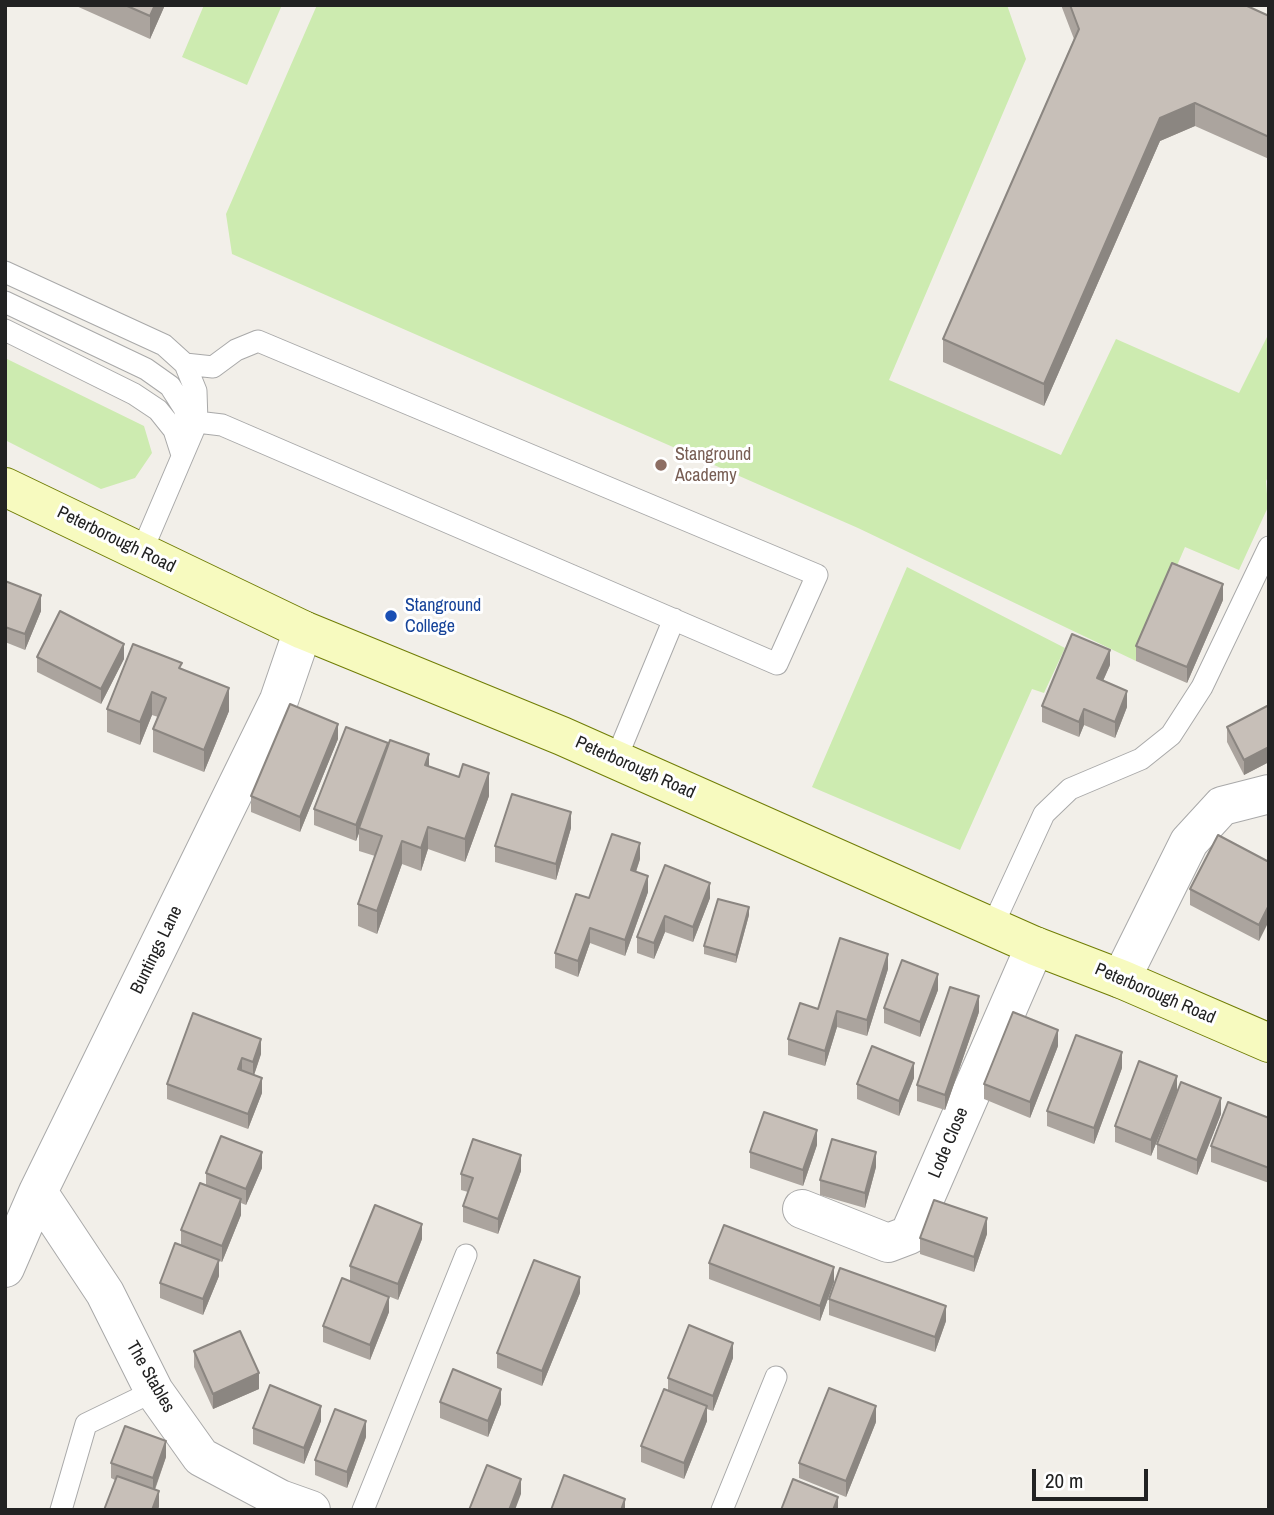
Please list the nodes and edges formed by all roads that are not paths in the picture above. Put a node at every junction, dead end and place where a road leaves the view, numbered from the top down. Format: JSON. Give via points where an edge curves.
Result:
{"nodes":[{"id":1,"x":5,"y":272,"type":"edge"},
{"id":2,"x":5,"y":302,"type":"edge"},
{"id":3,"x":5,"y":330,"type":"edge"},
{"id":4,"x":185,"y":364,"type":"junction"},
{"id":5,"x":194,"y":428,"type":"junction"},
{"id":6,"x":182,"y":455,"type":"junction"},
{"id":7,"x":5,"y":487,"type":"edge"},
{"id":8,"x":1269,"y":547,"type":"edge"},
{"id":9,"x":141,"y":553,"type":"junction"},
{"id":10,"x":674,"y":619,"type":"junction"},
{"id":11,"x":303,"y":630,"type":"junction"},
{"id":12,"x":616,"y":760,"type":"junction"},
{"id":13,"x":1269,"y":794,"type":"edge"},
{"id":14,"x":992,"y":927,"type":"junction"},
{"id":15,"x":1035,"y":946,"type":"junction"},
{"id":16,"x":1121,"y":978,"type":"junction"},
{"id":17,"x":1269,"y":1043,"type":"edge"},
{"id":18,"x":22,"y":1194,"type":"edge"},
{"id":19,"x":802,"y":1209,"type":"dead end"},
{"id":20,"x":466,"y":1255,"type":"dead end"},
{"id":21,"x":5,"y":1268,"type":"edge"},
{"id":22,"x":776,"y":1377,"type":"dead end"},
{"id":23,"x":155,"y":1391,"type":"junction"},
{"id":24,"x":61,"y":1510,"type":"edge"},
{"id":25,"x":311,"y":1510,"type":"edge"},
{"id":26,"x":363,"y":1510,"type":"edge"},
{"id":27,"x":722,"y":1510,"type":"edge"}],
"edges":[{"from":1,"to":4,"type":"lane","via":[[164,345]]},
{"from":2,"to":5,"type":"lane","via":[[146,369],[170,386]]},
{"from":3,"to":6,"type":"lane","via":[[158,410],[174,429]]},
{"from":4,"to":5,"type":"lane","via":[[196,391]]},
{"from":4,"to":10,"type":"lane","via":[[213,367],[258,341],[817,575],[778,664]]},
{"from":5,"to":6,"type":"lane"},
{"from":5,"to":10,"type":"lane","via":[[222,425]]},
{"from":6,"to":9,"type":"lane"},
{"from":7,"to":9,"type":"main road","name":"Peterborough Road"},
{"from":8,"to":14,"type":"lane","via":[[1202,687],[1171,735],[1141,759],[1070,789],[1044,814]]},
{"from":9,"to":11,"type":"main road","name":"Peterborough Road"},
{"from":10,"to":12,"type":"lane"},
{"from":11,"to":12,"type":"main road","name":"Peterborough Road"},
{"from":11,"to":18,"type":"street","name":"Buntings Lane","via":[[279,701]]},
{"from":12,"to":14,"type":"main road","name":"Peterborough Road"},
{"from":13,"to":16,"type":"street","via":[[1222,806],[1189,842]]},
{"from":14,"to":15,"type":"main road","name":"Peterborough Road"},
{"from":15,"to":16,"type":"main road","name":"Peterborough Road"},
{"from":15,"to":19,"type":"street","name":"Lode Close","via":[[909,1235],[888,1243]]},
{"from":16,"to":17,"type":"main road","name":"Peterborough Road"},
{"from":18,"to":21,"type":"street","name":"Buntings Lane"},
{"from":18,"to":23,"type":"street","name":"The Stables","via":[[105,1293]]},
{"from":20,"to":26,"type":"lane"},
{"from":22,"to":27,"type":"lane"},
{"from":23,"to":24,"type":"lane","via":[[86,1424]]},
{"from":23,"to":25,"type":"street","name":"The Stables","via":[[201,1457],[280,1499]]}]}
